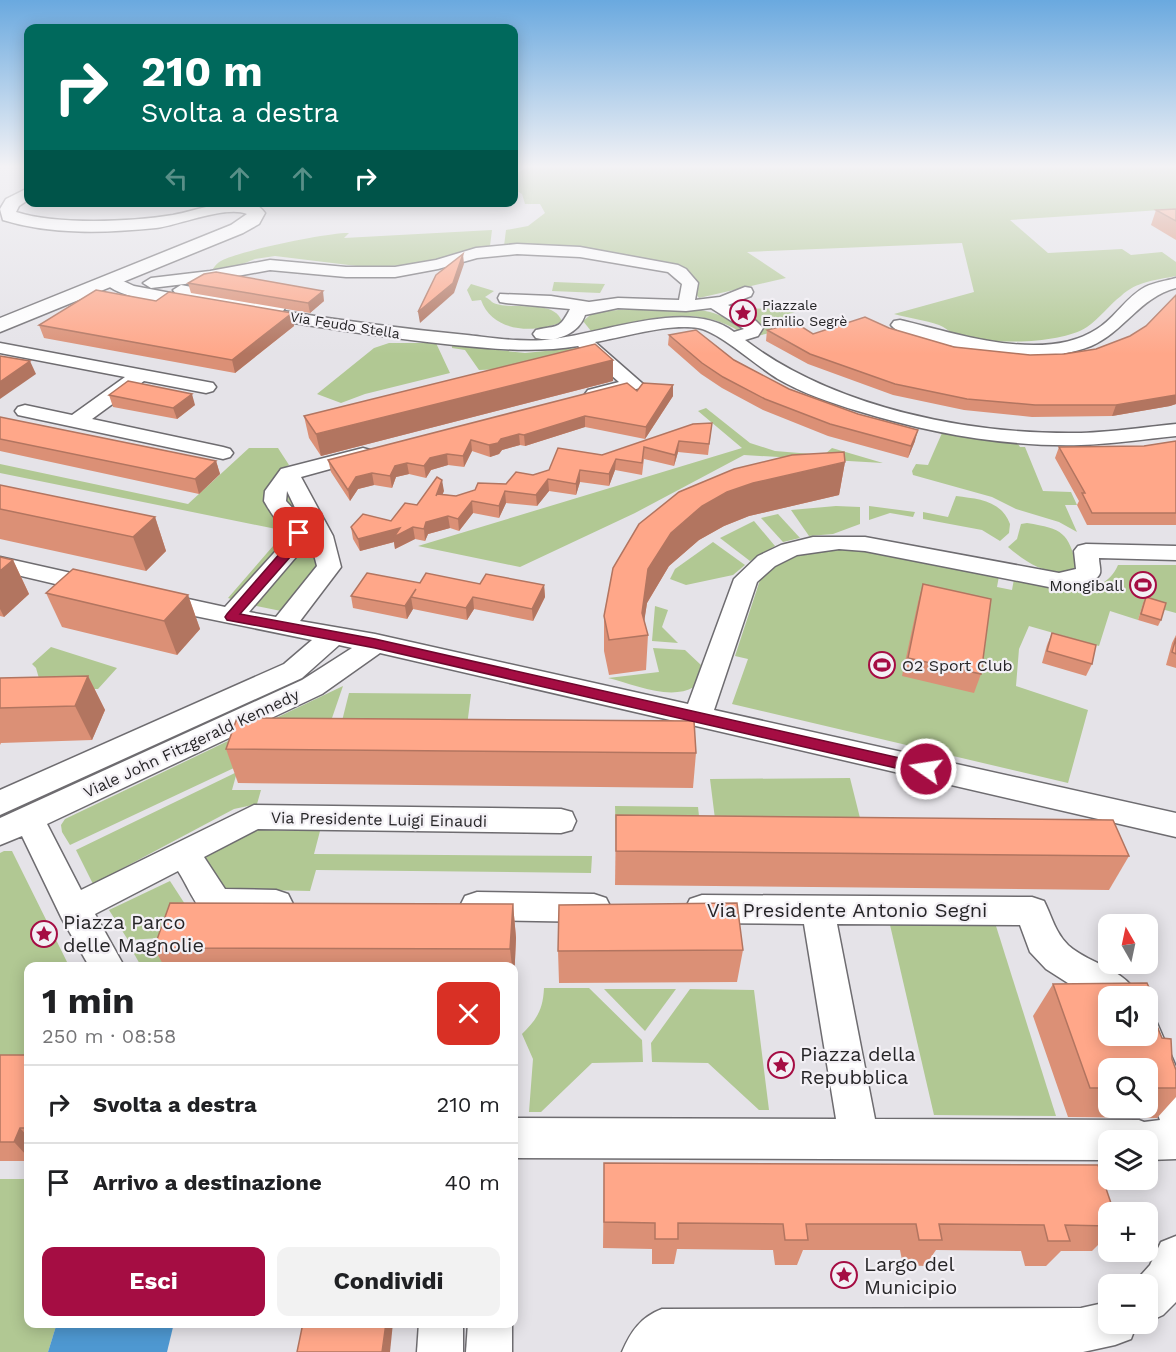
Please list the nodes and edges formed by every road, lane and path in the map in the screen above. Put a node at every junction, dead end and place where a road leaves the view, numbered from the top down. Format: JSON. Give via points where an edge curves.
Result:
{"nodes":[{"id":1,"x":239,"y":228,"type":"edge"},
{"id":2,"x":1176,"y":283,"type":"edge"},
{"id":3,"x":136,"y":284,"type":"junction"},
{"id":4,"x":185,"y":285,"type":"junction"},
{"id":5,"x":745,"y":292,"type":"dead end"},
{"id":6,"x":1145,"y":293,"type":"junction"},
{"id":7,"x":69,"y":297,"type":"junction"},
{"id":8,"x":506,"y":298,"type":"dead end"},
{"id":9,"x":1176,"y":302,"type":"edge"},
{"id":10,"x":716,"y":304,"type":"junction"},
{"id":11,"x":686,"y":306,"type":"junction"},
{"id":12,"x":588,"y":307,"type":"junction"},
{"id":13,"x":429,"y":320,"type":"dead end"},
{"id":14,"x":462,"y":323,"type":"dead end"},
{"id":15,"x":900,"y":325,"type":"dead end"},
{"id":16,"x":0,"y":326,"type":"edge"},
{"id":17,"x":401,"y":329,"type":"junction"},
{"id":18,"x":484,"y":329,"type":"junction"},
{"id":19,"x":440,"y":337,"type":"junction"},
{"id":20,"x":733,"y":338,"type":"junction"},
{"id":21,"x":582,"y":340,"type":"junction"},
{"id":22,"x":0,"y":348,"type":"edge"},
{"id":23,"x":140,"y":375,"type":"junction"},
{"id":24,"x":206,"y":387,"type":"dead end"},
{"id":25,"x":575,"y":399,"type":"edge"},
{"id":26,"x":25,"y":411,"type":"dead end"},
{"id":27,"x":76,"y":422,"type":"junction"},
{"id":28,"x":1174,"y":429,"type":"edge"},
{"id":29,"x":380,"y":450,"type":"edge"},
{"id":30,"x":223,"y":453,"type":"dead end"},
{"id":31,"x":289,"y":474,"type":"junction"},
{"id":32,"x":1176,"y":553,"type":"edge"},
{"id":33,"x":0,"y":564,"type":"edge"},
{"id":34,"x":231,"y":617,"type":"junction"},
{"id":35,"x":282,"y":627,"type":"junction"},
{"id":36,"x":332,"y":637,"type":"junction"},
{"id":37,"x":375,"y":643,"type":"junction"},
{"id":38,"x":697,"y":717,"type":"junction"},
{"id":39,"x":0,"y":803,"type":"edge"},
{"id":40,"x":1132,"y":816,"type":"junction"},
{"id":41,"x":561,"y":821,"type":"dead end"},
{"id":42,"x":14,"y":825,"type":"edge"},
{"id":43,"x":1176,"y":825,"type":"edge"},
{"id":44,"x":1176,"y":837,"type":"edge"},
{"id":45,"x":185,"y":854,"type":"junction"},
{"id":46,"x":311,"y":904,"type":"edge"},
{"id":47,"x":442,"y":906,"type":"edge"},
{"id":48,"x":620,"y":908,"type":"edge"},
{"id":49,"x":75,"y":909,"type":"junction"},
{"id":50,"x":668,"y":909,"type":"edge"},
{"id":51,"x":818,"y":910,"type":"junction"},
{"id":52,"x":105,"y":962,"type":"edge"},
{"id":53,"x":1104,"y":986,"type":"edge"},
{"id":54,"x":1146,"y":1046,"type":"edge"},
{"id":55,"x":1165,"y":1135,"type":"edge"},
{"id":56,"x":518,"y":1138,"type":"edge"},
{"id":57,"x":859,"y":1139,"type":"junction"},
{"id":58,"x":1176,"y":1257,"type":"edge"},
{"id":59,"x":1158,"y":1289,"type":"edge"},
{"id":60,"x":1098,"y":1326,"type":"edge"},
{"id":61,"x":441,"y":1328,"type":"edge"},
{"id":62,"x":490,"y":1328,"type":"edge"},
{"id":63,"x":440,"y":1352,"type":"edge"},
{"id":64,"x":489,"y":1352,"type":"edge"},
{"id":65,"x":645,"y":1352,"type":"edge"}],
"edges":[{"from":1,"to":3,"type":"street"},
{"from":2,"to":6,"type":"street"},
{"from":3,"to":4,"type":"street","name":"Via Feudo Stella"},
{"from":3,"to":7,"type":"street"},
{"from":3,"to":7,"type":"street"},
{"from":3,"to":19,"type":"street","name":"Via Feudo Stella","via":[[387,333]]},
{"from":4,"to":11,"type":"street","via":[[210,276],[270,265],[395,272],[498,250],[553,250],[672,268],[690,283]]},
{"from":4,"to":17,"type":"street","name":"Via Feudo Stella"},
{"from":5,"to":10,"type":"street"},
{"from":6,"to":9,"type":"street"},
{"from":6,"to":15,"type":"street","via":[[1102,333],[1071,345],[1034,349],[982,347]]},
{"from":7,"to":16,"type":"street"},
{"from":8,"to":12,"type":"street"},
{"from":10,"to":11,"type":"street"},
{"from":10,"to":20,"type":"street","via":[[754,328]]},
{"from":11,"to":12,"type":"street"},
{"from":12,"to":18,"type":"street","via":[[577,312],[567,329],[554,333],[518,334]]},
{"from":13,"to":17,"type":"street"},
{"from":14,"to":18,"type":"street"},
{"from":17,"to":19,"type":"street","name":"Via Feudo Stella"},
{"from":18,"to":19,"type":"street","via":[[458,327]]},
{"from":19,"to":21,"type":"street","name":"Via Feudo Stella","via":[[512,345]]},
{"from":20,"to":21,"type":"street","name":"Via Feudo Stella","via":[[707,323],[688,322]]},
{"from":20,"to":28,"type":"street","name":"Via Feudo Stella","via":[[753,355],[796,380],[864,407],[917,421],[1034,438],[1083,439]]},
{"from":21,"to":25,"type":"street","via":[[633,384]]},
{"from":22,"to":23,"type":"street"},
{"from":23,"to":24,"type":"street"},
{"from":23,"to":27,"type":"street"},
{"from":26,"to":27,"type":"street"},
{"from":27,"to":30,"type":"street"},
{"from":29,"to":31,"type":"street"},
{"from":31,"to":34,"type":"street","via":[[276,491],[275,501],[296,523],[299,533],[294,545]]},
{"from":31,"to":35,"type":"street","via":[[321,536],[329,567]]},
{"from":32,"to":38,"type":"street","via":[[1086,551],[1088,573],[1059,581],[844,540],[789,549],[758,566],[746,579]]},
{"from":33,"to":34,"type":"street"},
{"from":34,"to":35,"type":"street"},
{"from":35,"to":36,"type":"street"},
{"from":36,"to":37,"type":"street"},
{"from":36,"to":39,"type":"street","name":"Viale John Fitzgerald Kennedy","via":[[292,671]]},
{"from":37,"to":38,"type":"street"},
{"from":37,"to":42,"type":"street","name":"Viale John Fitzgerald Kennedy","via":[[312,687]]},
{"from":38,"to":40,"type":"street"},
{"from":40,"to":43,"type":"street"},
{"from":40,"to":44,"type":"street"},
{"from":41,"to":45,"type":"street","name":"Via Presidente Luigi Einaudi","via":[[254,818]]},
{"from":42,"to":49,"type":"street"},
{"from":45,"to":46,"type":"street","via":[[216,903]]},
{"from":45,"to":49,"type":"street","name":"Via Presidente Luigi Einaudi"},
{"from":47,"to":48,"type":"street"},
{"from":49,"to":52,"type":"street"},
{"from":50,"to":51,"type":"street","name":"Via Presidente Antonio Segni"},
{"from":51,"to":53,"type":"street","name":"Via Presidente Antonio Segni","via":[[1032,911],[1042,941],[1058,958]]},
{"from":51,"to":57,"type":"street"},
{"from":54,"to":55,"type":"street"},
{"from":55,"to":57,"type":"street"},
{"from":56,"to":57,"type":"street"},
{"from":58,"to":59,"type":"street"},
{"from":60,"to":65,"type":"street","via":[[1081,1330],[662,1331]]},
{"from":61,"to":63,"type":"street"},
{"from":62,"to":64,"type":"street"}]}
